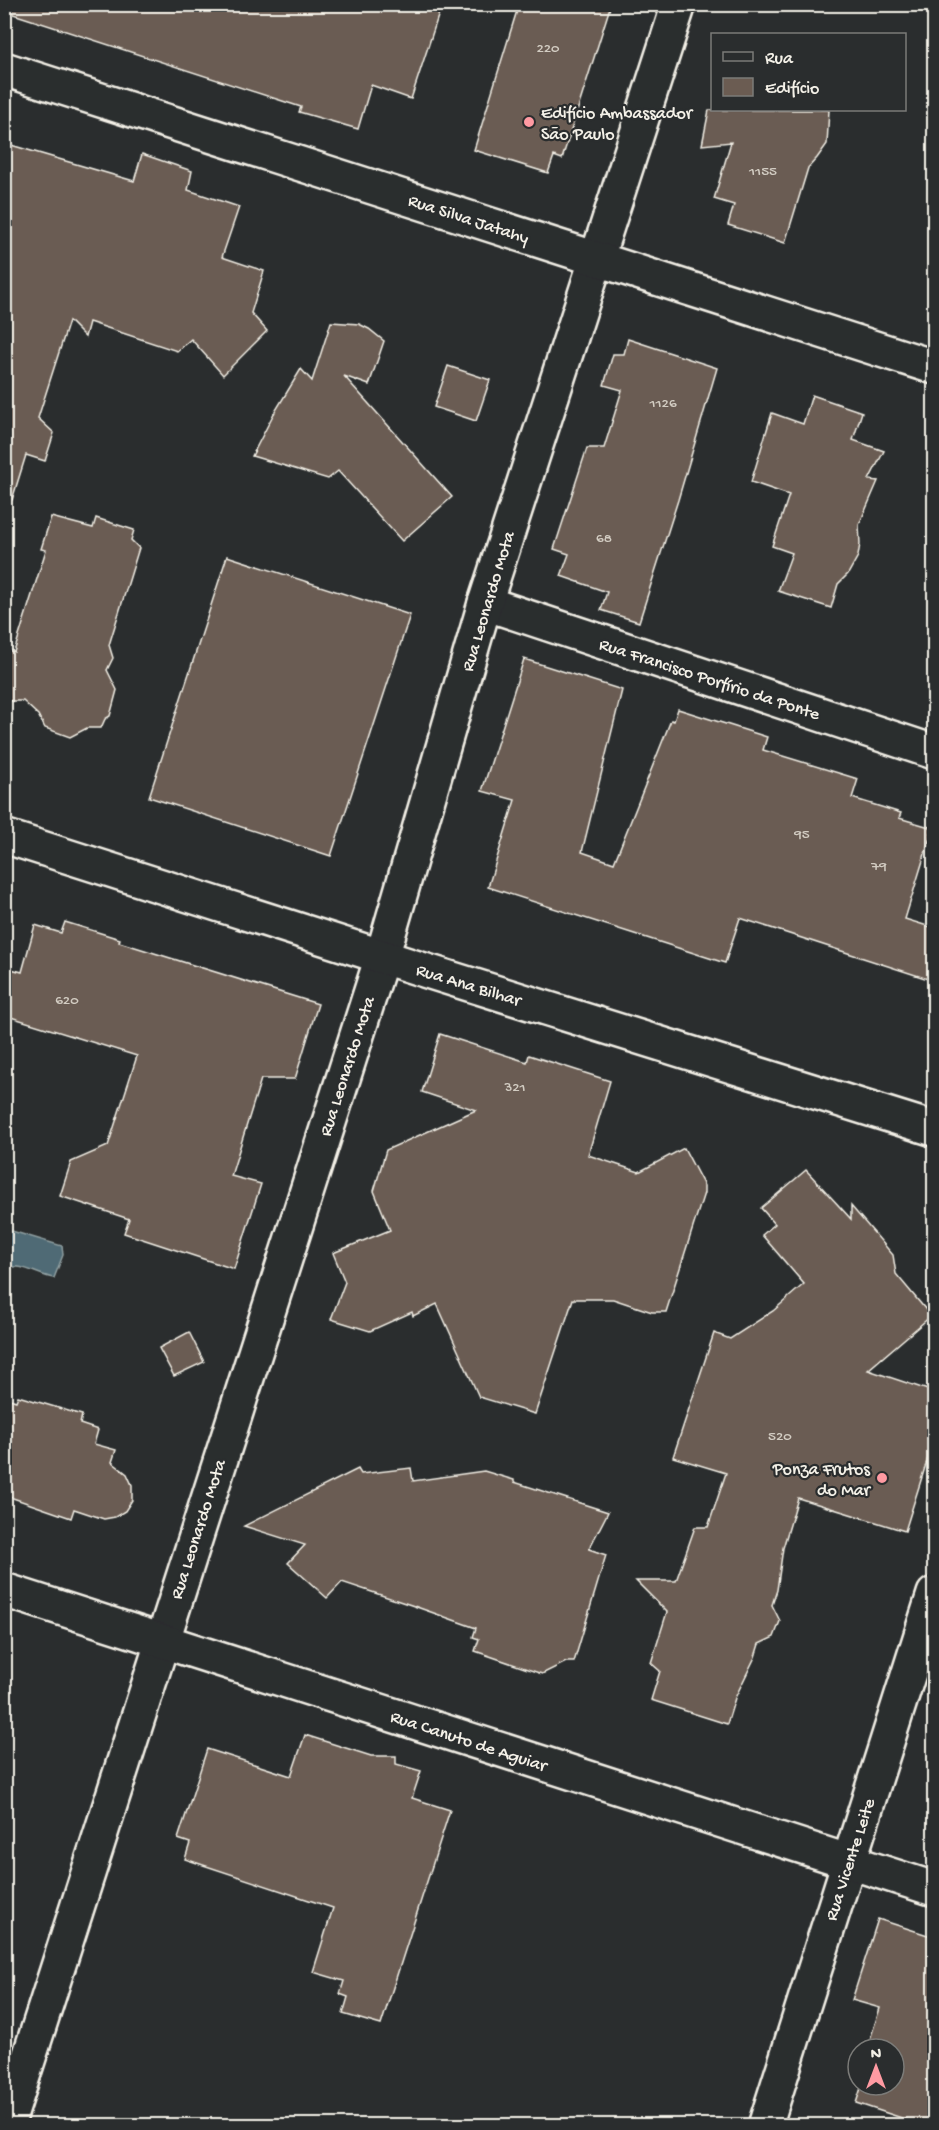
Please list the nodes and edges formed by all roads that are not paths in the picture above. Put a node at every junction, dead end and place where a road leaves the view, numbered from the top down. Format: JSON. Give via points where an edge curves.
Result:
{"nodes":[{"id":1,"x":679,"y":4,"type":"edge"},
{"id":2,"x":4,"y":69,"type":"edge"},
{"id":3,"x":597,"y":260,"type":"junction"},
{"id":4,"x":934,"y":368,"type":"edge"},
{"id":5,"x":485,"y":603,"type":"junction"},
{"id":6,"x":934,"y":752,"type":"edge"},
{"id":7,"x":4,"y":836,"type":"edge"},
{"id":8,"x":382,"y":957,"type":"junction"},
{"id":9,"x":934,"y":1129,"type":"edge"},
{"id":10,"x":4,"y":1590,"type":"edge"},
{"id":11,"x":934,"y":1594,"type":"edge"},
{"id":12,"x":161,"y":1641,"type":"junction"},
{"id":13,"x":848,"y":1861,"type":"junction"},
{"id":14,"x":934,"y":1889,"type":"edge"},
{"id":15,"x":7,"y":2126,"type":"edge"},
{"id":16,"x":765,"y":2126,"type":"edge"}],
"edges":[{"from":1,"to":3,"type":"street","name":"Rua Leonardo Mota"},
{"from":2,"to":3,"type":"street","name":"Rua Silva Jatahy"},
{"from":3,"to":4,"type":"street","name":"Rua Silva Jatahy"},
{"from":3,"to":5,"type":"street","name":"Rua Leonardo Mota"},
{"from":5,"to":6,"type":"street","name":"Rua Francisco Porfírio da Ponte"},
{"from":5,"to":8,"type":"street","name":"Rua Leonardo Mota"},
{"from":7,"to":8,"type":"street","name":"Rua Ana Bilhar"},
{"from":8,"to":9,"type":"street","name":"Rua Ana Bilhar"},
{"from":8,"to":12,"type":"street","name":"Rua Leonardo Mota"},
{"from":10,"to":12,"type":"street","name":"Rua Canuto de Aguiar"},
{"from":11,"to":13,"type":"street","name":"Rua Vicente Leite"},
{"from":12,"to":13,"type":"street","name":"Rua Canuto de Aguiar"},
{"from":12,"to":15,"type":"street","name":"Rua Leonardo Mota"},
{"from":13,"to":14,"type":"street","name":"Rua Canuto de Aguiar"},
{"from":13,"to":16,"type":"street","name":"Rua Vicente Leite"}]}
